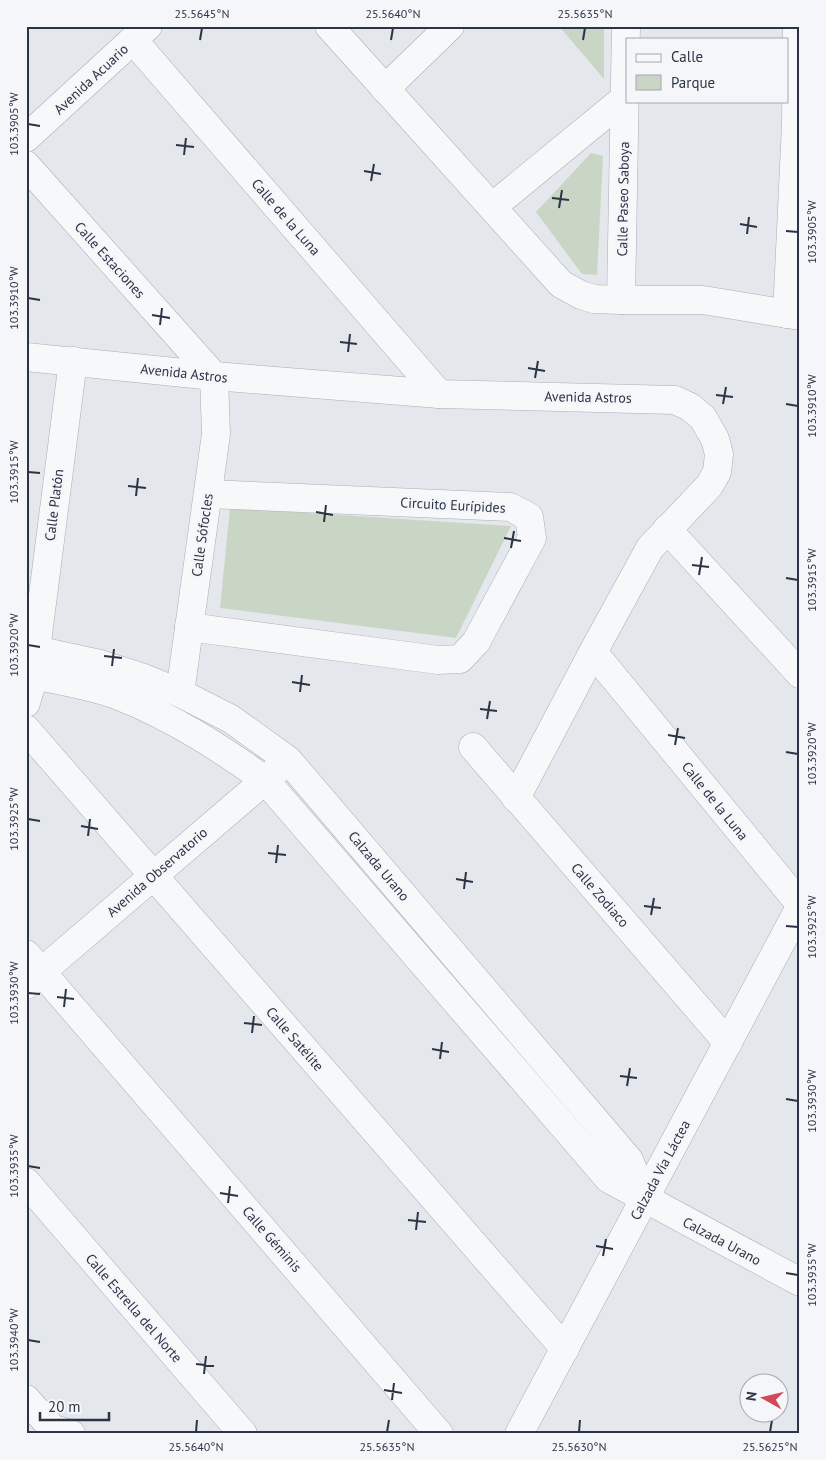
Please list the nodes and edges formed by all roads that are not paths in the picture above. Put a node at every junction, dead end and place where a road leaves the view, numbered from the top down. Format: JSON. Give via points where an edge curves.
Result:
{"nodes":[{"id":1,"x":329,"y":26,"type":"edge"},
{"id":2,"x":450,"y":26,"type":"edge"},
{"id":3,"x":626,"y":26,"type":"edge"},
{"id":4,"x":797,"y":26,"type":"edge"},
{"id":5,"x":140,"y":33,"type":"edge"},
{"id":6,"x":385,"y":89,"type":"junction"},
{"id":7,"x":625,"y":98,"type":"junction"},
{"id":8,"x":798,"y":125,"type":"edge"},
{"id":9,"x":26,"y":138,"type":"edge"},
{"id":10,"x":26,"y":165,"type":"edge"},
{"id":11,"x":492,"y":208,"type":"junction"},
{"id":12,"x":621,"y":300,"type":"junction"},
{"id":13,"x":794,"y":315,"type":"edge"},
{"id":14,"x":26,"y":357,"type":"edge"},
{"id":15,"x":73,"y":361,"type":"junction"},
{"id":16,"x":214,"y":376,"type":"junction"},
{"id":17,"x":439,"y":394,"type":"junction"},
{"id":18,"x":208,"y":494,"type":"junction"},
{"id":19,"x":667,"y":529,"type":"junction"},
{"id":20,"x":189,"y":627,"type":"junction"},
{"id":21,"x":593,"y":652,"type":"junction"},
{"id":22,"x":31,"y":662,"type":"edge"},
{"id":23,"x":800,"y":674,"type":"edge"},
{"id":24,"x":180,"y":694,"type":"junction"},
{"id":25,"x":26,"y":703,"type":"edge"},
{"id":26,"x":26,"y":729,"type":"edge"},
{"id":27,"x":473,"y":747,"type":"dead end"},
{"id":28,"x":288,"y":760,"type":"junction"},
{"id":29,"x":265,"y":780,"type":"junction"},
{"id":30,"x":516,"y":798,"type":"junction"},
{"id":31,"x":153,"y":876,"type":"junction"},
{"id":32,"x":800,"y":905,"type":"edge"},
{"id":33,"x":31,"y":970,"type":"edge"},
{"id":34,"x":728,"y":1043,"type":"junction"},
{"id":35,"x":26,"y":1182,"type":"edge"},
{"id":36,"x":645,"y":1199,"type":"junction"},
{"id":37,"x":800,"y":1282,"type":"edge"},
{"id":38,"x":565,"y":1349,"type":"junction"},
{"id":39,"x":26,"y":1399,"type":"edge"},
{"id":40,"x":72,"y":1434,"type":"edge"},
{"id":41,"x":243,"y":1434,"type":"edge"},
{"id":42,"x":439,"y":1434,"type":"edge"},
{"id":43,"x":519,"y":1434,"type":"edge"}],
"edges":[{"from":1,"to":6,"type":"street"},
{"from":2,"to":6,"type":"street"},
{"from":3,"to":7,"type":"street","name":"Calle Paseo Saboya"},
{"from":4,"to":8,"type":"street"},
{"from":5,"to":9,"type":"street","name":"Avenida Acuario"},
{"from":5,"to":17,"type":"street","name":"Calle de la Luna"},
{"from":6,"to":11,"type":"street"},
{"from":7,"to":11,"type":"street"},
{"from":7,"to":12,"type":"street","name":"Calle Paseo Saboya"},
{"from":8,"to":13,"type":"street"},
{"from":10,"to":16,"type":"street","name":"Calle Estaciones"},
{"from":11,"to":12,"type":"street","via":[[561,284],[588,297]]},
{"from":12,"to":13,"type":"street","via":[[702,300]]},
{"from":14,"to":15,"type":"street","name":"Avenida Astros"},
{"from":15,"to":16,"type":"street","name":"Avenida Astros"},
{"from":15,"to":22,"type":"street","name":"Calle Platón"},
{"from":16,"to":17,"type":"street","name":"Avenida Astros"},
{"from":16,"to":18,"type":"street","name":"Calle Sófocles","via":[[216,434]]},
{"from":17,"to":19,"type":"street","name":"Avenida Astros","via":[[675,400],[690,406],[703,418],[715,439],[719,454],[717,472]]},
{"from":18,"to":20,"type":"street","name":"Calle Sófocles"},
{"from":18,"to":20,"type":"street","name":"Circuito Eurípides","via":[[510,507],[529,517],[532,538],[476,642],[460,659],[438,660]]},
{"from":19,"to":21,"type":"street","name":"Avenida Astros","via":[[650,548]]},
{"from":19,"to":23,"type":"street"},
{"from":20,"to":24,"type":"street","name":"Calle Sófocles"},
{"from":21,"to":30,"type":"street","name":"Avenida Astros"},
{"from":21,"to":32,"type":"street","name":"Calle de la Luna"},
{"from":22,"to":24,"type":"street","name":"Calzada Urano","via":[[100,664]]},
{"from":22,"to":25,"type":"street"},
{"from":22,"to":29,"type":"street","name":"Calzada Urano","via":[[174,721]]},
{"from":24,"to":28,"type":"street","name":"Calzada Urano","via":[[231,719]]},
{"from":26,"to":31,"type":"street","name":"Calle Satélite"},
{"from":27,"to":30,"type":"street","name":"Calle Zodiaco"},
{"from":28,"to":29,"type":"street","name":"Avenida Observatorio"},
{"from":28,"to":36,"type":"street","name":"Calzada Urano","via":[[629,1160]]},
{"from":29,"to":31,"type":"street","name":"Avenida Observatorio"},
{"from":29,"to":36,"type":"street","name":"Calzada Urano","via":[[609,1179]]},
{"from":30,"to":34,"type":"street","name":"Calle Zodiaco"},
{"from":31,"to":33,"type":"street","name":"Avenida Observatorio"},
{"from":31,"to":38,"type":"street","name":"Calle Satélite"},
{"from":32,"to":34,"type":"street","name":"Calzada Vía Láctea"},
{"from":33,"to":42,"type":"street","name":"Calle Géminis"},
{"from":34,"to":36,"type":"street","name":"Calzada Vía Láctea"},
{"from":35,"to":41,"type":"street","name":"Calle Estrella del Norte"},
{"from":36,"to":37,"type":"street","name":"Calzada Urano"},
{"from":36,"to":38,"type":"street","name":"Calzada Vía Láctea"},
{"from":38,"to":43,"type":"street","name":"Calzada Vía Láctea"},
{"from":39,"to":40,"type":"street","via":[[52,1429]]}]}
